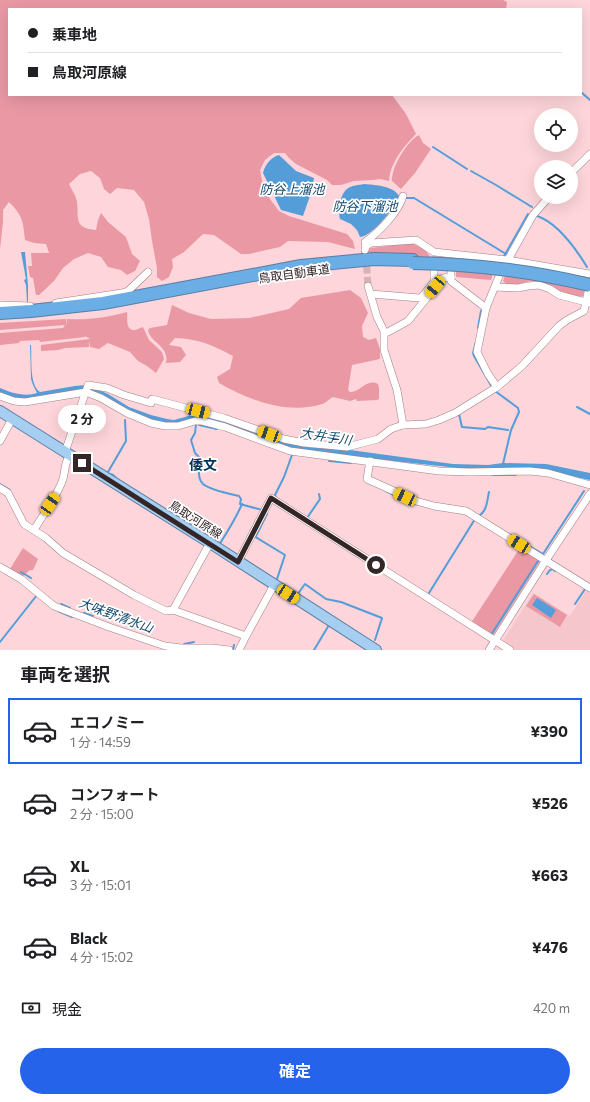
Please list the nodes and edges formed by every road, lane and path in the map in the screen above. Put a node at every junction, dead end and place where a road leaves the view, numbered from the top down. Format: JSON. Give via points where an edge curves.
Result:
{"nodes":[{"id":1,"x":590,"y":154,"type":"edge"},
{"id":2,"x":578,"y":166,"type":"edge"},
{"id":3,"x":403,"y":196,"type":"dead end"},
{"id":4,"x":543,"y":204,"type":"edge"},
{"id":5,"x":434,"y":252,"type":"junction"},
{"id":6,"x":451,"y":254,"type":"junction"},
{"id":7,"x":507,"y":260,"type":"junction"},
{"id":8,"x":413,"y":261,"type":"junction"},
{"id":9,"x":148,"y":272,"type":"dead end"},
{"id":10,"x":590,"y":274,"type":"edge"},
{"id":11,"x":451,"y":277,"type":"junction"},
{"id":12,"x":590,"y":283,"type":"edge"},
{"id":13,"x":368,"y":286,"type":"tunnel mouth"},
{"id":14,"x":495,"y":287,"type":"junction"},
{"id":15,"x":370,"y":294,"type":"junction"},
{"id":16,"x":588,"y":302,"type":"edge"},
{"id":17,"x":0,"y":305,"type":"edge"},
{"id":18,"x":486,"y":308,"type":"junction"},
{"id":19,"x":0,"y":313,"type":"edge"},
{"id":20,"x":0,"y":317,"type":"edge"},
{"id":21,"x":388,"y":332,"type":"dead end"},
{"id":22,"x":497,"y":387,"type":"junction"},
{"id":23,"x":86,"y":392,"type":"junction"},
{"id":24,"x":0,"y":396,"type":"edge"},
{"id":25,"x":0,"y":411,"type":"edge"},
{"id":26,"x":12,"y":419,"type":"junction"},
{"id":27,"x":402,"y":426,"type":"junction"},
{"id":28,"x":0,"y":441,"type":"edge"},
{"id":29,"x":67,"y":453,"type":"junction"},
{"id":30,"x":370,"y":461,"type":"junction"},
{"id":31,"x":590,"y":485,"type":"edge"},
{"id":32,"x":0,"y":488,"type":"edge"},
{"id":33,"x":590,"y":494,"type":"edge"},
{"id":34,"x":34,"y":530,"type":"junction"},
{"id":35,"x":210,"y":543,"type":"junction"},
{"id":36,"x":546,"y":560,"type":"junction"},
{"id":37,"x":238,"y":562,"type":"junction"},
{"id":38,"x":0,"y":567,"type":"edge"},
{"id":39,"x":274,"y":586,"type":"junction"},
{"id":40,"x":590,"y":588,"type":"edge"},
{"id":41,"x":173,"y":610,"type":"junction"},
{"id":42,"x":246,"y":636,"type":"junction"},
{"id":43,"x":495,"y":640,"type":"junction"},
{"id":44,"x":230,"y":650,"type":"edge"},
{"id":45,"x":240,"y":650,"type":"edge"},
{"id":46,"x":376,"y":650,"type":"edge"},
{"id":47,"x":489,"y":650,"type":"edge"},
{"id":48,"x":510,"y":650,"type":"edge"}],
"edges":[{"from":1,"to":2,"type":"street"},
{"from":3,"to":5,"type":"street","via":[[401,203],[377,234],[365,242],[366,248],[371,244],[416,240]]},
{"from":4,"to":7,"type":"street","via":[[533,215]]},
{"from":5,"to":6,"type":"street"},
{"from":5,"to":15,"type":"street","via":[[434,282],[422,297]]},
{"from":6,"to":7,"type":"street"},
{"from":6,"to":11,"type":"street"},
{"from":7,"to":10,"type":"street"},
{"from":7,"to":14,"type":"street"},
{"from":8,"to":12,"type":"highway","name":"鳥取自動車道","bridge":true,"via":[[475,265]]},
{"from":8,"to":19,"type":"highway","name":"鳥取自動車道","via":[[374,259],[301,266],[103,303]]},
{"from":8,"to":20,"type":"highway","name":"鳥取自動車道","via":[[342,266],[254,279],[103,308]]},
{"from":9,"to":17,"type":"street","via":[[128,291],[122,293],[41,306]]},
{"from":11,"to":18,"type":"street","via":[[451,281]]},
{"from":11,"to":21,"type":"street","via":[[443,278],[408,321]]},
{"from":12,"to":16,"type":"street"},
{"from":13,"to":15,"type":"street"},
{"from":14,"to":16,"type":"street","via":[[518,288],[539,285],[559,295]]},
{"from":14,"to":18,"type":"street"},
{"from":15,"to":27,"type":"street","via":[[384,331],[384,350],[397,390]]},
{"from":16,"to":22,"type":"street","via":[[584,310],[560,326],[522,366]]},
{"from":18,"to":22,"type":"street","via":[[477,352]]},
{"from":22,"to":27,"type":"street","via":[[439,420]]},
{"from":23,"to":24,"type":"street","via":[[26,402]]},
{"from":23,"to":27,"type":"street","via":[[88,385],[151,403],[152,399],[304,443],[348,447],[378,438]]},
{"from":23,"to":29,"type":"street"},
{"from":23,"to":30,"type":"street","via":[[151,423],[178,426],[202,421],[290,451]]},
{"from":25,"to":26,"type":"main road","name":"鳥取河原線"},
{"from":26,"to":28,"type":"street"},
{"from":26,"to":29,"type":"main road","name":"鳥取河原線"},
{"from":29,"to":34,"type":"street","via":[[64,478]]},
{"from":29,"to":35,"type":"main road","name":"鳥取河原線"},
{"from":30,"to":31,"type":"street","via":[[447,471],[548,472]]},
{"from":30,"to":36,"type":"street","via":[[367,479],[416,501],[466,511]]},
{"from":32,"to":34,"type":"street","via":[[8,493],[24,524]]},
{"from":33,"to":36,"type":"street"},
{"from":34,"to":41,"type":"street","via":[[71,559],[134,595],[166,611]]},
{"from":35,"to":37,"type":"main road","name":"鳥取河原線"},
{"from":35,"to":41,"type":"street"},
{"from":36,"to":40,"type":"street"},
{"from":36,"to":43,"type":"street"},
{"from":37,"to":39,"type":"main road","name":"鳥取河原線"},
{"from":37,"to":43,"type":"street","via":[[271,498]]},
{"from":38,"to":44,"type":"street","via":[[21,579],[54,606],[108,627],[164,646]]},
{"from":39,"to":42,"type":"street"},
{"from":39,"to":46,"type":"main road","name":"鳥取河原線"},
{"from":41,"to":42,"type":"street"},
{"from":42,"to":45,"type":"street"},
{"from":43,"to":47,"type":"street"},
{"from":43,"to":48,"type":"street"}]}
